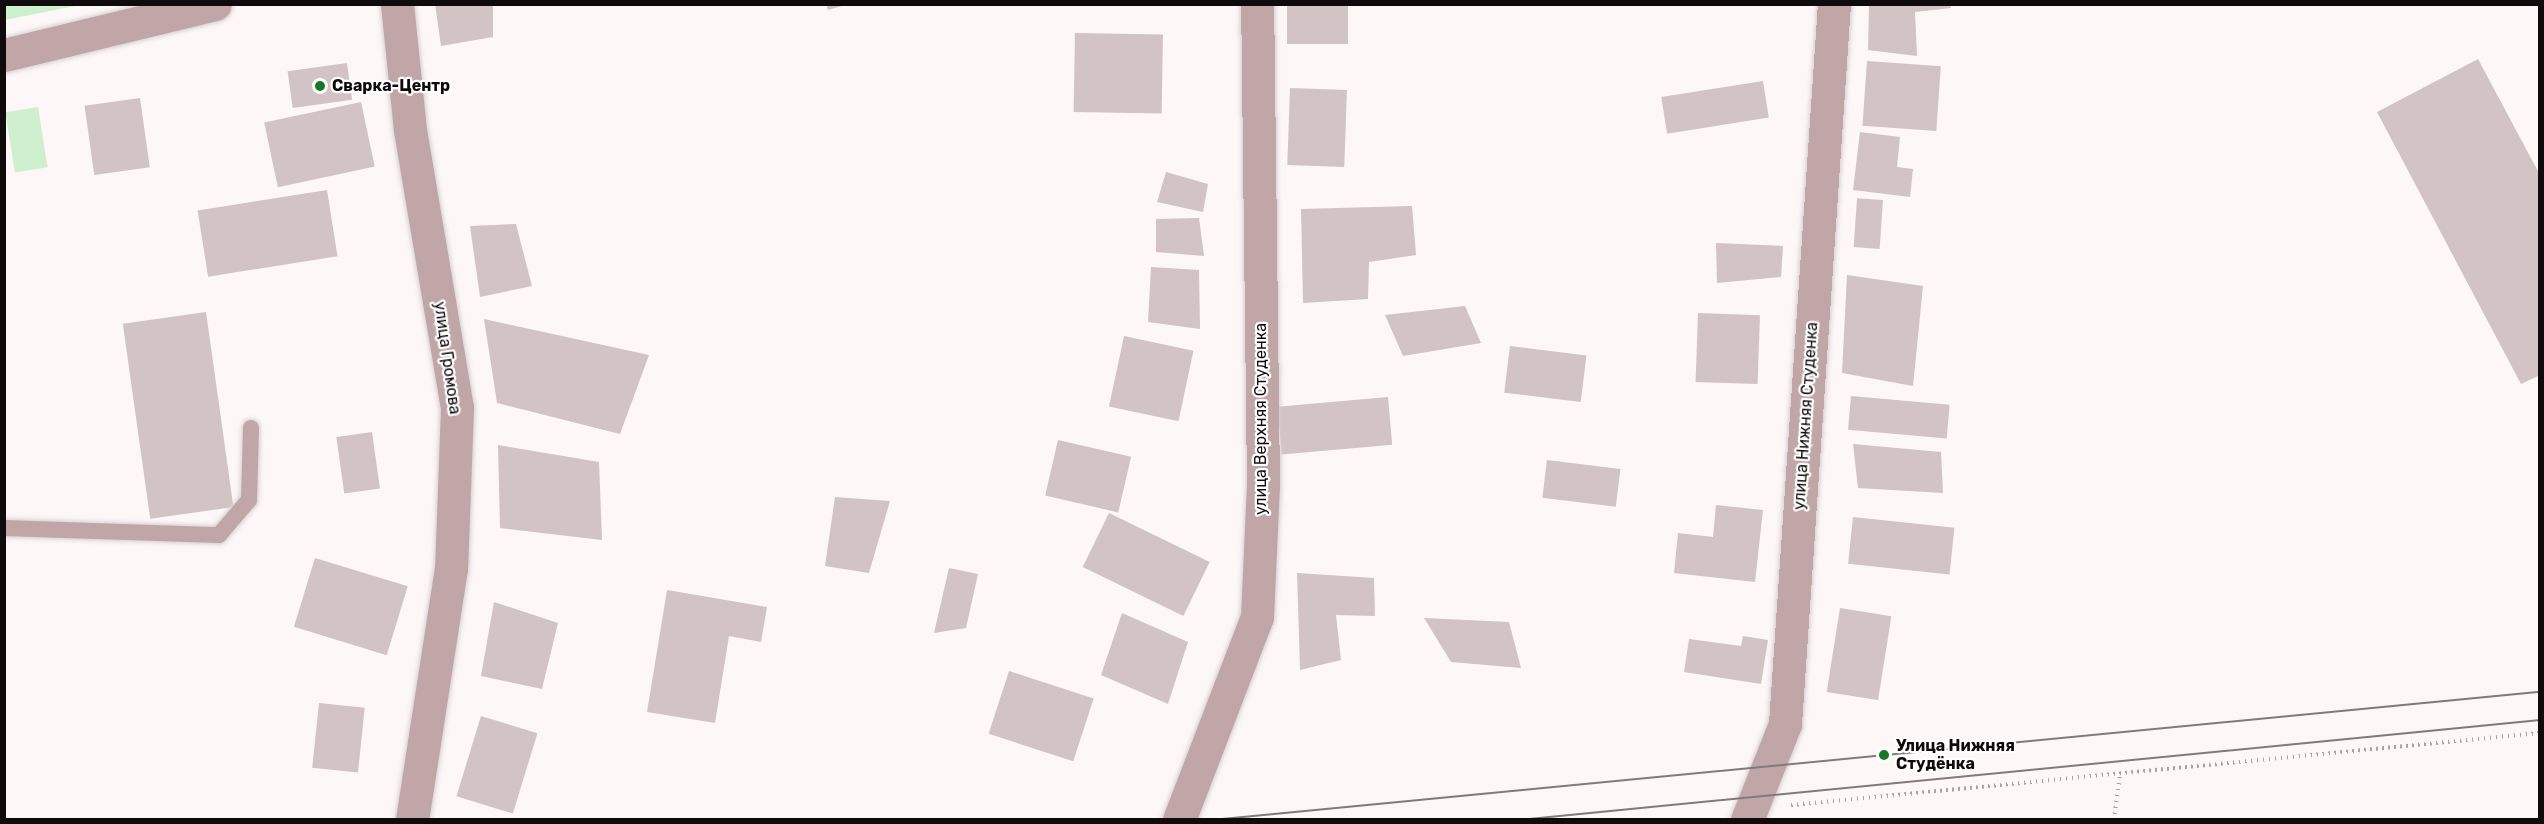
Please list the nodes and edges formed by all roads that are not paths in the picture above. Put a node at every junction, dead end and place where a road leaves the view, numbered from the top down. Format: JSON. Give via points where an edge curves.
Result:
{"nodes":[{"id":1,"x":215,"y":4,"type":"edge"},
{"id":2,"x":397,"y":4,"type":"edge"},
{"id":3,"x":1257,"y":4,"type":"edge"},
{"id":4,"x":1834,"y":4,"type":"edge"},
{"id":5,"x":4,"y":55,"type":"edge"},
{"id":6,"x":251,"y":428,"type":"dead end"},
{"id":7,"x":4,"y":528,"type":"edge"},
{"id":8,"x":1749,"y":814,"type":"edge"},
{"id":9,"x":412,"y":819,"type":"edge"},
{"id":10,"x":1179,"y":819,"type":"edge"}],
"edges":[{"from":1,"to":5,"type":"street"},
{"from":2,"to":9,"type":"street","name":"улица Громова","via":[[410,130],[457,408],[451,568]]},
{"from":3,"to":10,"type":"street","name":"улица Верхняя Студенка","via":[[1263,484],[1257,617]]},
{"from":4,"to":8,"type":"street","name":"улица Нижняя Cтуденкa","via":[[1785,724]]},
{"from":6,"to":7,"type":"lane","via":[[249,500],[219,535]]}]}
